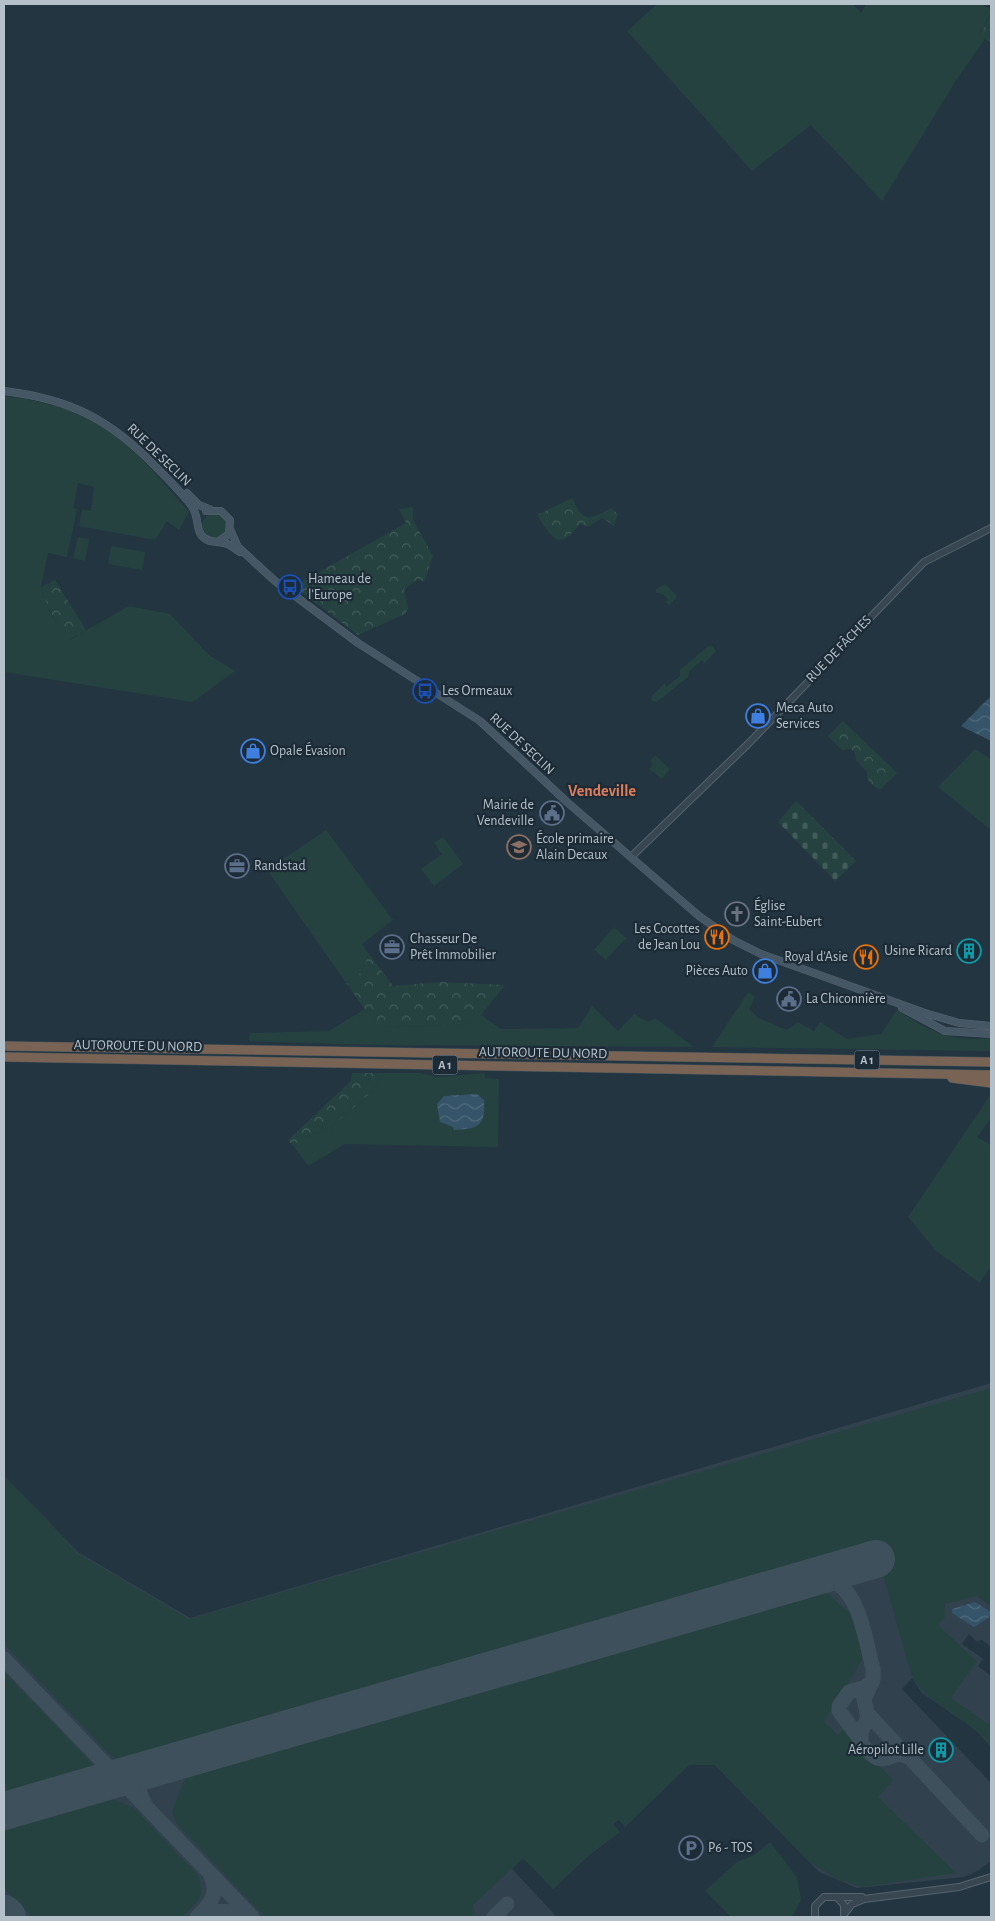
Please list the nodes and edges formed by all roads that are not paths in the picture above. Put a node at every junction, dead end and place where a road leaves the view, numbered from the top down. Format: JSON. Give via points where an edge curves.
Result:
{"nodes":[{"id":1,"x":4,"y":387,"type":"edge"},
{"id":2,"x":4,"y":392,"type":"edge"},
{"id":3,"x":211,"y":510,"type":"junction"},
{"id":4,"x":198,"y":523,"type":"junction"},
{"id":5,"x":991,"y":528,"type":"edge"},
{"id":6,"x":230,"y":529,"type":"junction"},
{"id":7,"x":217,"y":542,"type":"junction"},
{"id":8,"x":252,"y":561,"type":"junction"},
{"id":9,"x":631,"y":857,"type":"junction"},
{"id":10,"x":879,"y":997,"type":"junction"},
{"id":11,"x":991,"y":1026,"type":"edge"},
{"id":12,"x":991,"y":1034,"type":"edge"},
{"id":13,"x":4,"y":1046,"type":"edge"},
{"id":14,"x":4,"y":1057,"type":"edge"},
{"id":15,"x":991,"y":1057,"type":"edge"},
{"id":16,"x":972,"y":1061,"type":"junction"},
{"id":17,"x":991,"y":1062,"type":"edge"},
{"id":18,"x":935,"y":1074,"type":"junction"},
{"id":19,"x":991,"y":1075,"type":"edge"},
{"id":20,"x":991,"y":1083,"type":"edge"},
{"id":21,"x":991,"y":1876,"type":"edge"},
{"id":22,"x":883,"y":1896,"type":"junction"},
{"id":23,"x":836,"y":1897,"type":"junction"},
{"id":24,"x":844,"y":1916,"type":"edge"},
{"id":25,"x":815,"y":1917,"type":"edge"}],
"edges":[{"from":1,"to":3,"type":"main road","name":"RUE DE SECLIN","via":[[69,400],[96,412],[123,429],[196,503]]},
{"from":2,"to":4,"type":"main road","name":"RUE DE SECLIN","via":[[61,402],[113,428],[184,496],[196,511]]},
{"from":3,"to":4,"type":"main road"},
{"from":3,"to":6,"type":"main road","via":[[225,513],[230,520]]},
{"from":4,"to":7,"type":"main road","via":[[203,538]]},
{"from":5,"to":9,"type":"street","name":"RUE DE FÂCHES","via":[[943,550],[922,564],[748,744]]},
{"from":6,"to":7,"type":"main road","via":[[226,538]]},
{"from":6,"to":8,"type":"main road","name":"RUE DE SECLIN","via":[[235,542]]},
{"from":7,"to":8,"type":"main road","name":"RUE DE SECLIN","via":[[229,545]]},
{"from":8,"to":9,"type":"main road","name":"RUE DE SECLIN","via":[[352,639],[480,721]]},
{"from":9,"to":10,"type":"main road","name":"RUE DE SECLIN","via":[[732,940],[761,954]]},
{"from":10,"to":11,"type":"main road","name":"RUE DE SECLIN","via":[[949,1020]]},
{"from":10,"to":12,"type":"main road","name":"RUE DE SECLIN","via":[[938,1029],[963,1034]]},
{"from":13,"to":16,"type":"highway","name":"AUTOROUTE DU NORD","number":"A 1"},
{"from":14,"to":18,"type":"highway","name":"AUTOROUTE DU NORD","number":"A 1"},
{"from":15,"to":16,"type":"highway","via":[[977,1056]]},
{"from":16,"to":17,"type":"highway","name":"AUTOROUTE DU NORD","number":"A 1"},
{"from":18,"to":19,"type":"highway","name":"AUTOROUTE DU NORD","number":"A 1"},
{"from":18,"to":20,"type":"highway","via":[[967,1082]]},
{"from":21,"to":22,"type":"street","via":[[959,1887]]},
{"from":22,"to":23,"type":"street"},
{"from":22,"to":24,"type":"street","via":[[858,1900]]},
{"from":23,"to":24,"type":"street","via":[[843,1903]]},
{"from":23,"to":25,"type":"street","via":[[826,1896],[818,1900],[814,1908]]}]}
